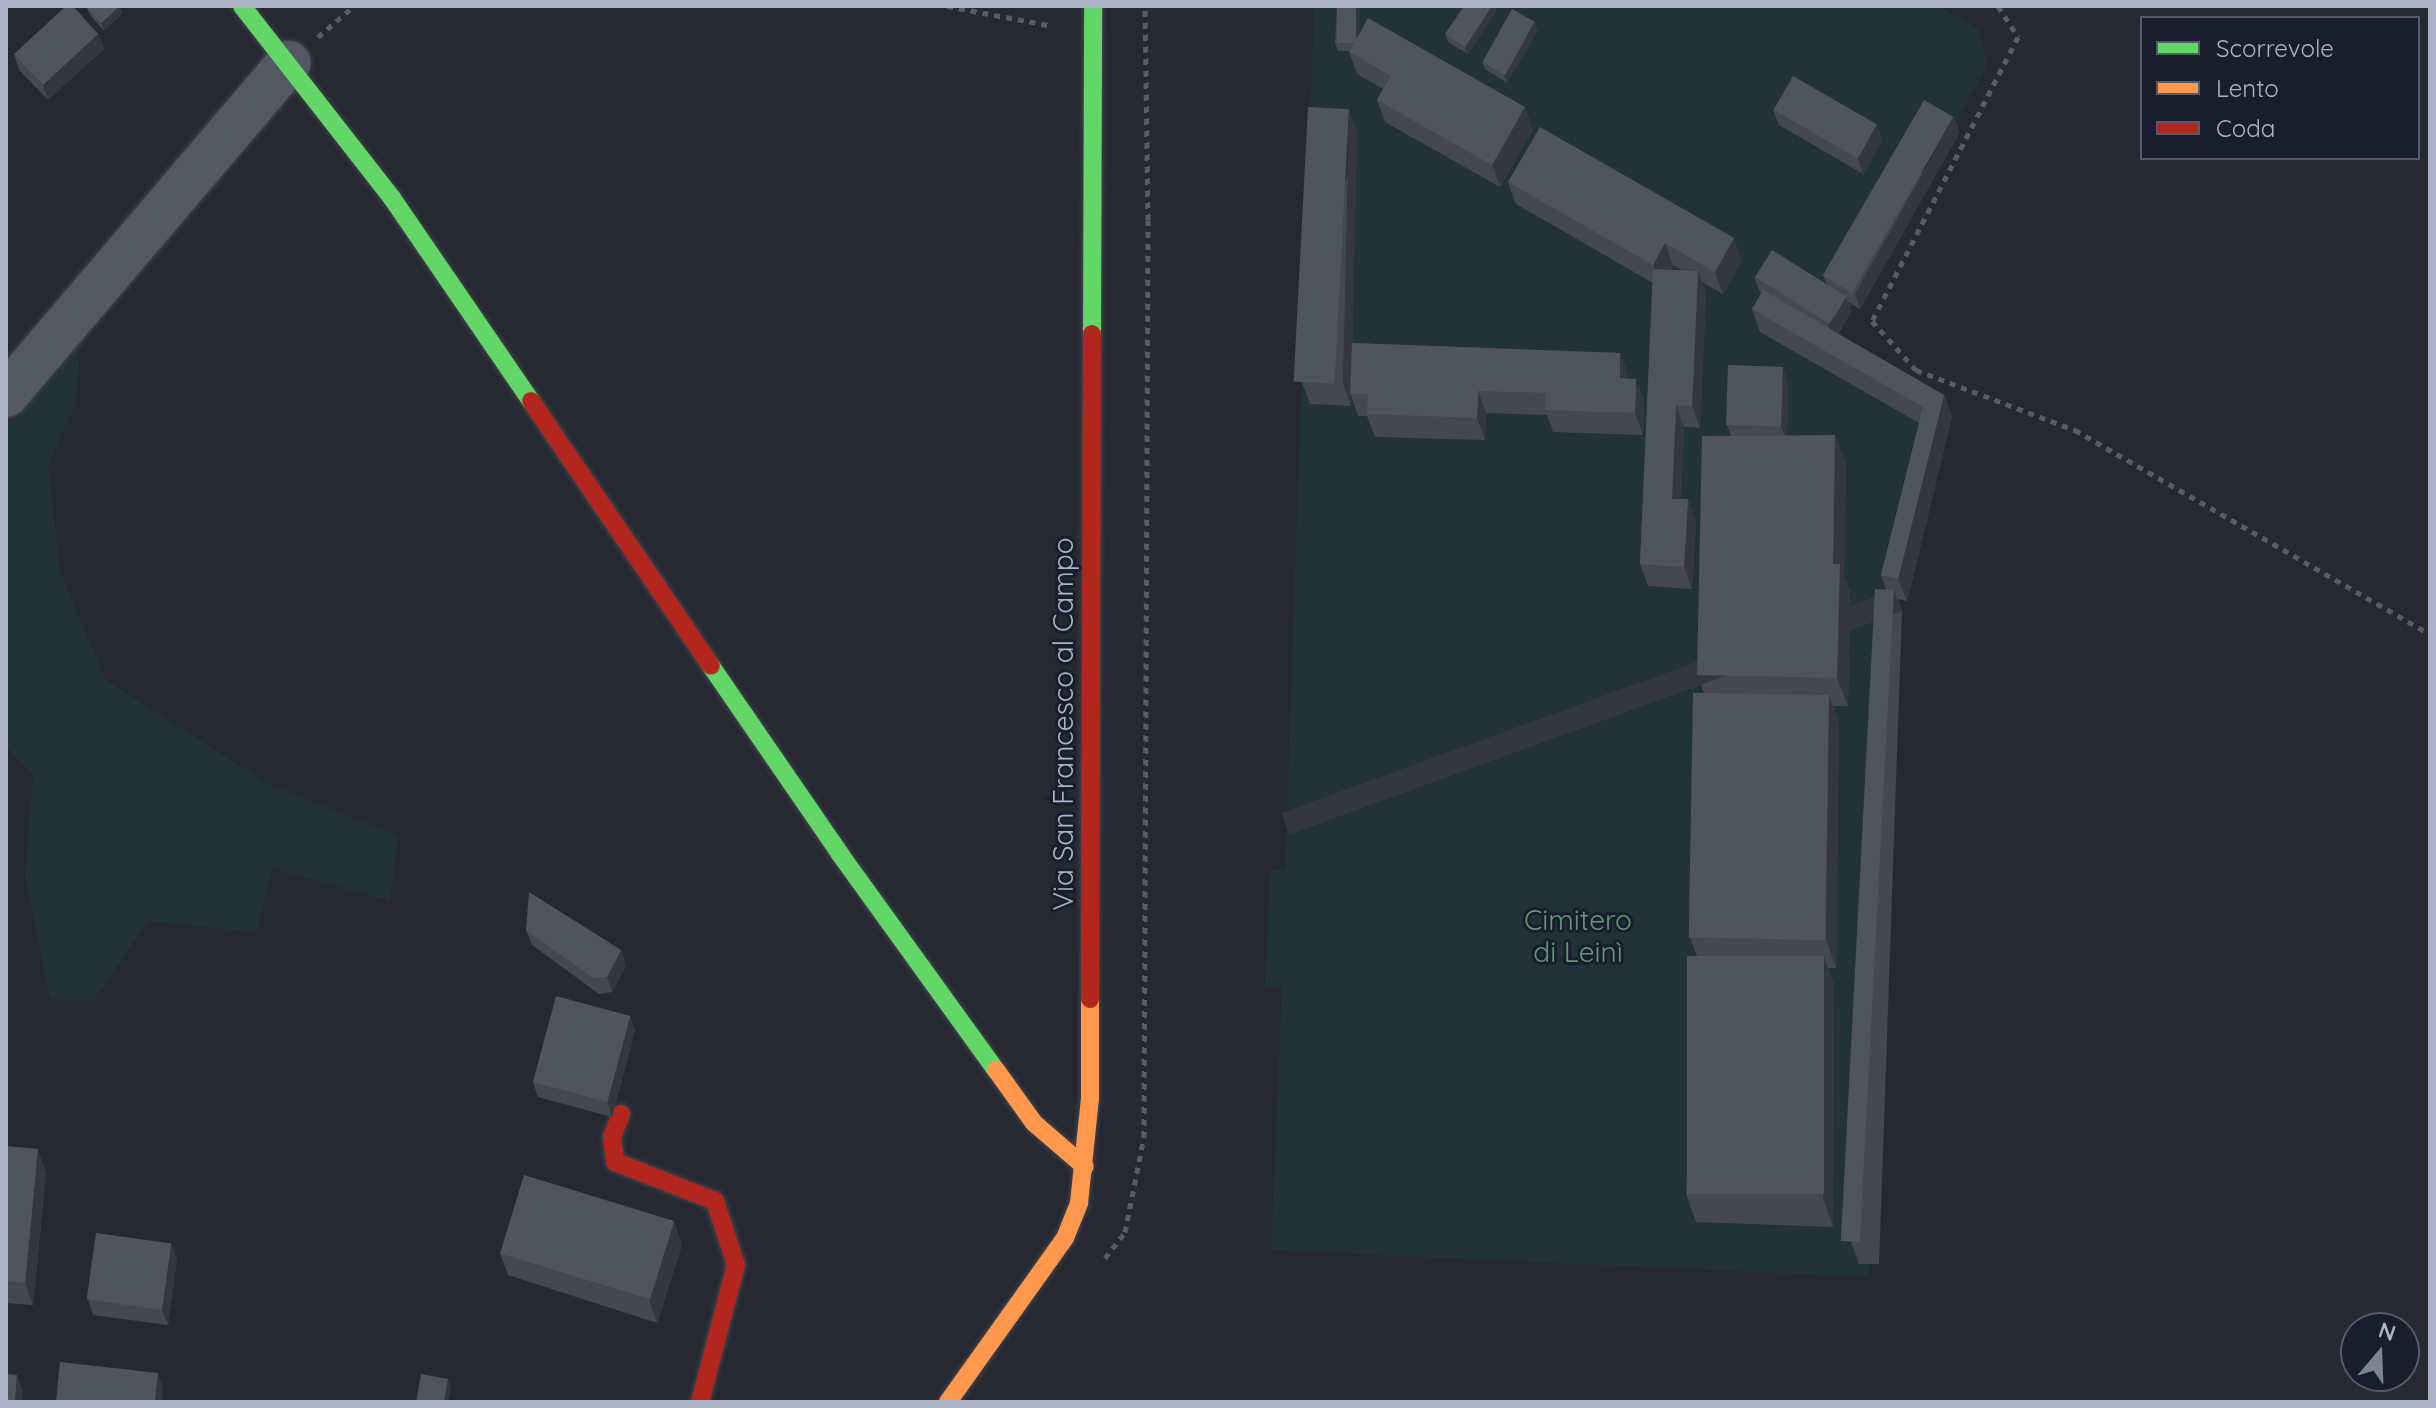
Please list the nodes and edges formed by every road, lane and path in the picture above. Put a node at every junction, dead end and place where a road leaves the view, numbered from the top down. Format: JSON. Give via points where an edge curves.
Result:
{"nodes":[{"id":1,"x":242,"y":6,"type":"edge"},
{"id":2,"x":947,"y":6,"type":"edge"},
{"id":3,"x":1093,"y":6,"type":"edge"},
{"id":4,"x":1998,"y":6,"type":"edge"},
{"id":5,"x":1093,"y":33,"type":"junction"},
{"id":6,"x":289,"y":63,"type":"junction"},
{"id":7,"x":6,"y":395,"type":"edge"},
{"id":8,"x":2430,"y":634,"type":"edge"},
{"id":9,"x":621,"y":1114,"type":"dead end"},
{"id":10,"x":1085,"y":1167,"type":"junction"},
{"id":11,"x":700,"y":1402,"type":"edge"},
{"id":12,"x":948,"y":1402,"type":"edge"}],
"edges":[{"from":1,"to":6,"type":"street"},
{"from":2,"to":5,"type":"path"},
{"from":3,"to":5,"type":"street","name":"Via San Francesco al Campo"},
{"from":4,"to":8,"type":"path","via":[[2018,37],[1872,321],[1916,370],[2075,430]]},
{"from":5,"to":10,"type":"street","name":"Via San Francesco al Campo","via":[[1090,1099]]},
{"from":6,"to":7,"type":"street"},
{"from":6,"to":10,"type":"street","via":[[392,198],[840,854],[1034,1123]]},
{"from":9,"to":11,"type":"street","via":[[612,1137],[615,1162],[715,1201],[736,1265]]},
{"from":10,"to":12,"type":"street","name":"Via San Francesco al Campo","via":[[1065,1238]]}]}
